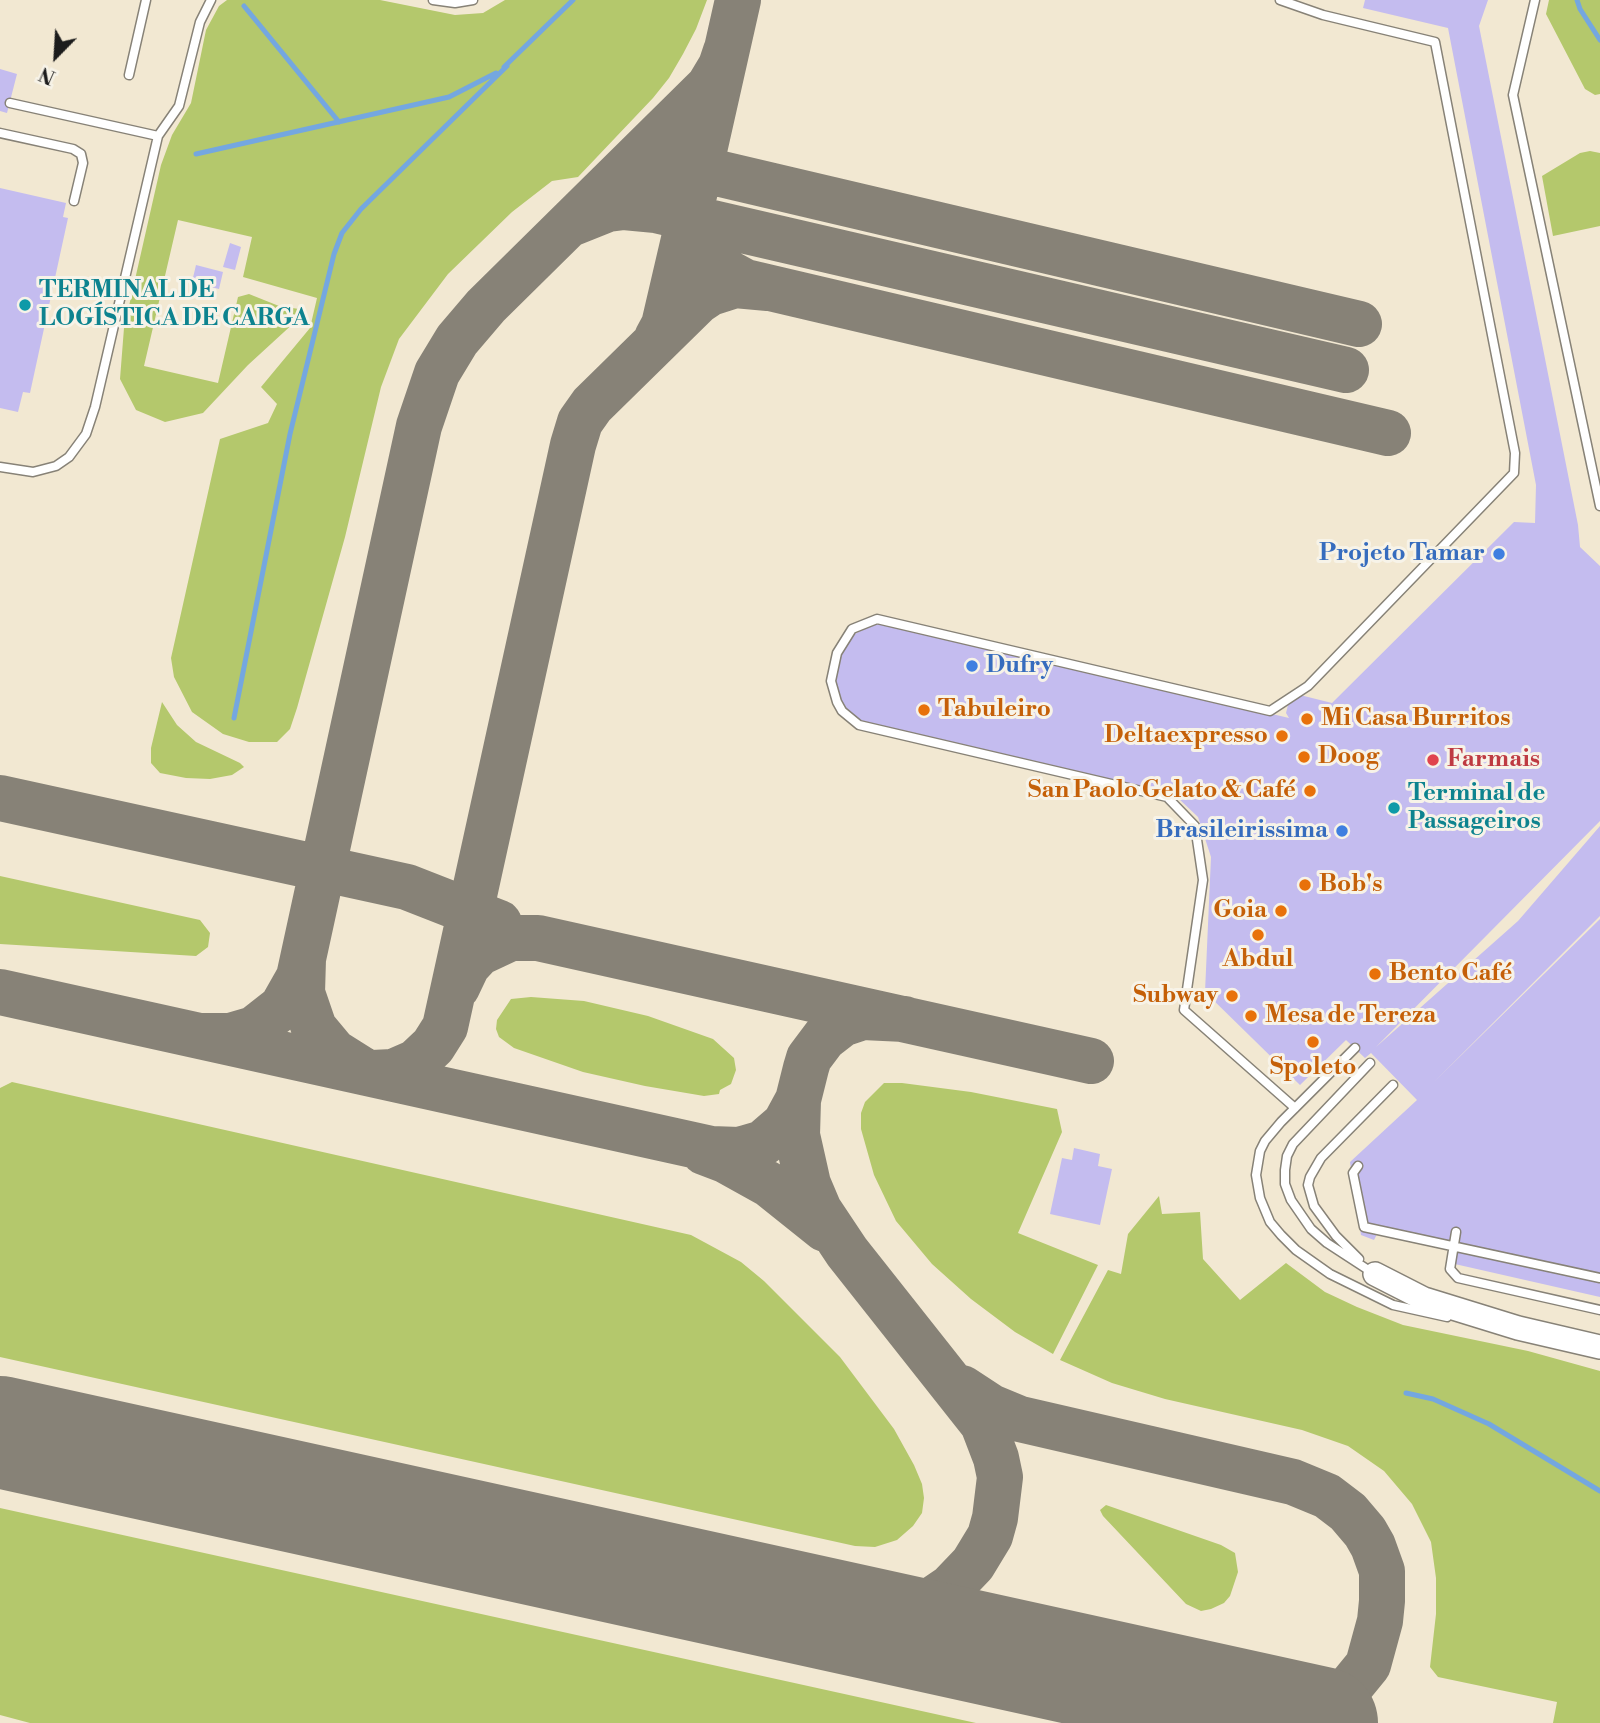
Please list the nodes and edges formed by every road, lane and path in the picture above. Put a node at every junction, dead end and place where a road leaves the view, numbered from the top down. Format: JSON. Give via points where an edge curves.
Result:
{"nodes":[{"id":1,"x":146,"y":0,"type":"edge"},
{"id":2,"x":211,"y":0,"type":"edge"},
{"id":3,"x":433,"y":0,"type":"edge"},
{"id":4,"x":473,"y":0,"type":"edge"},
{"id":5,"x":1280,"y":0,"type":"edge"},
{"id":6,"x":1535,"y":0,"type":"edge"},
{"id":7,"x":129,"y":75,"type":"dead end"},
{"id":8,"x":10,"y":103,"type":"dead end"},
{"id":9,"x":0,"y":133,"type":"edge"},
{"id":10,"x":158,"y":136,"type":"junction"},
{"id":11,"x":74,"y":201,"type":"dead end"},
{"id":12,"x":0,"y":467,"type":"edge"},
{"id":13,"x":1600,"y":506,"type":"edge"},
{"id":14,"x":1355,"y":1048,"type":"dead end"},
{"id":15,"x":1370,"y":1063,"type":"dead end"},
{"id":16,"x":1393,"y":1085,"type":"dead end"},
{"id":17,"x":1295,"y":1108,"type":"junction"},
{"id":18,"x":1358,"y":1166,"type":"dead end"},
{"id":19,"x":1456,"y":1232,"type":"dead end"},
{"id":20,"x":1453,"y":1247,"type":"junction"},
{"id":21,"x":1376,"y":1274,"type":"junction"},
{"id":22,"x":1600,"y":1278,"type":"edge"},
{"id":23,"x":1549,"y":1291,"type":"dead end"},
{"id":24,"x":1560,"y":1302,"type":"junction"},
{"id":25,"x":1600,"y":1310,"type":"edge"},
{"id":26,"x":1518,"y":1328,"type":"junction"},
{"id":27,"x":1600,"y":1347,"type":"edge"}],
"edges":[{"from":1,"to":7,"type":"lane"},
{"from":2,"to":10,"type":"lane","via":[[200,22],[179,106]]},
{"from":3,"to":4,"type":"lane"},
{"from":5,"to":17,"type":"lane","via":[[1435,42],[1515,453],[1514,473],[1308,686],[1270,711],[877,619],[852,629],[837,653],[831,681],[842,711],[859,725],[1167,797],[1195,826],[1203,880],[1184,1010]]},
{"from":6,"to":13,"type":"lane","via":[[1513,95]]},
{"from":8,"to":10,"type":"lane"},
{"from":9,"to":11,"type":"lane","via":[[81,154]]},
{"from":10,"to":12,"type":"lane","via":[[86,434],[57,466],[33,472]]},
{"from":14,"to":17,"type":"lane"},
{"from":15,"to":21,"type":"lane","via":[[1293,1144],[1287,1156],[1285,1184],[1311,1229]]},
{"from":16,"to":21,"type":"lane","via":[[1321,1157],[1308,1185],[1322,1218]]},
{"from":17,"to":26,"type":"lane","via":[[1265,1141],[1256,1186],[1264,1211],[1296,1250],[1350,1286],[1393,1305]]},
{"from":18,"to":20,"type":"lane","via":[[1353,1173],[1364,1227]]},
{"from":19,"to":20,"type":"lane"},
{"from":20,"to":22,"type":"lane"},
{"from":20,"to":24,"type":"lane","via":[[1450,1269],[1458,1278]]},
{"from":21,"to":26,"type":"main road","via":[[1424,1299]]},
{"from":23,"to":24,"type":"lane"},
{"from":24,"to":25,"type":"lane"},
{"from":26,"to":27,"type":"main road"}]}
